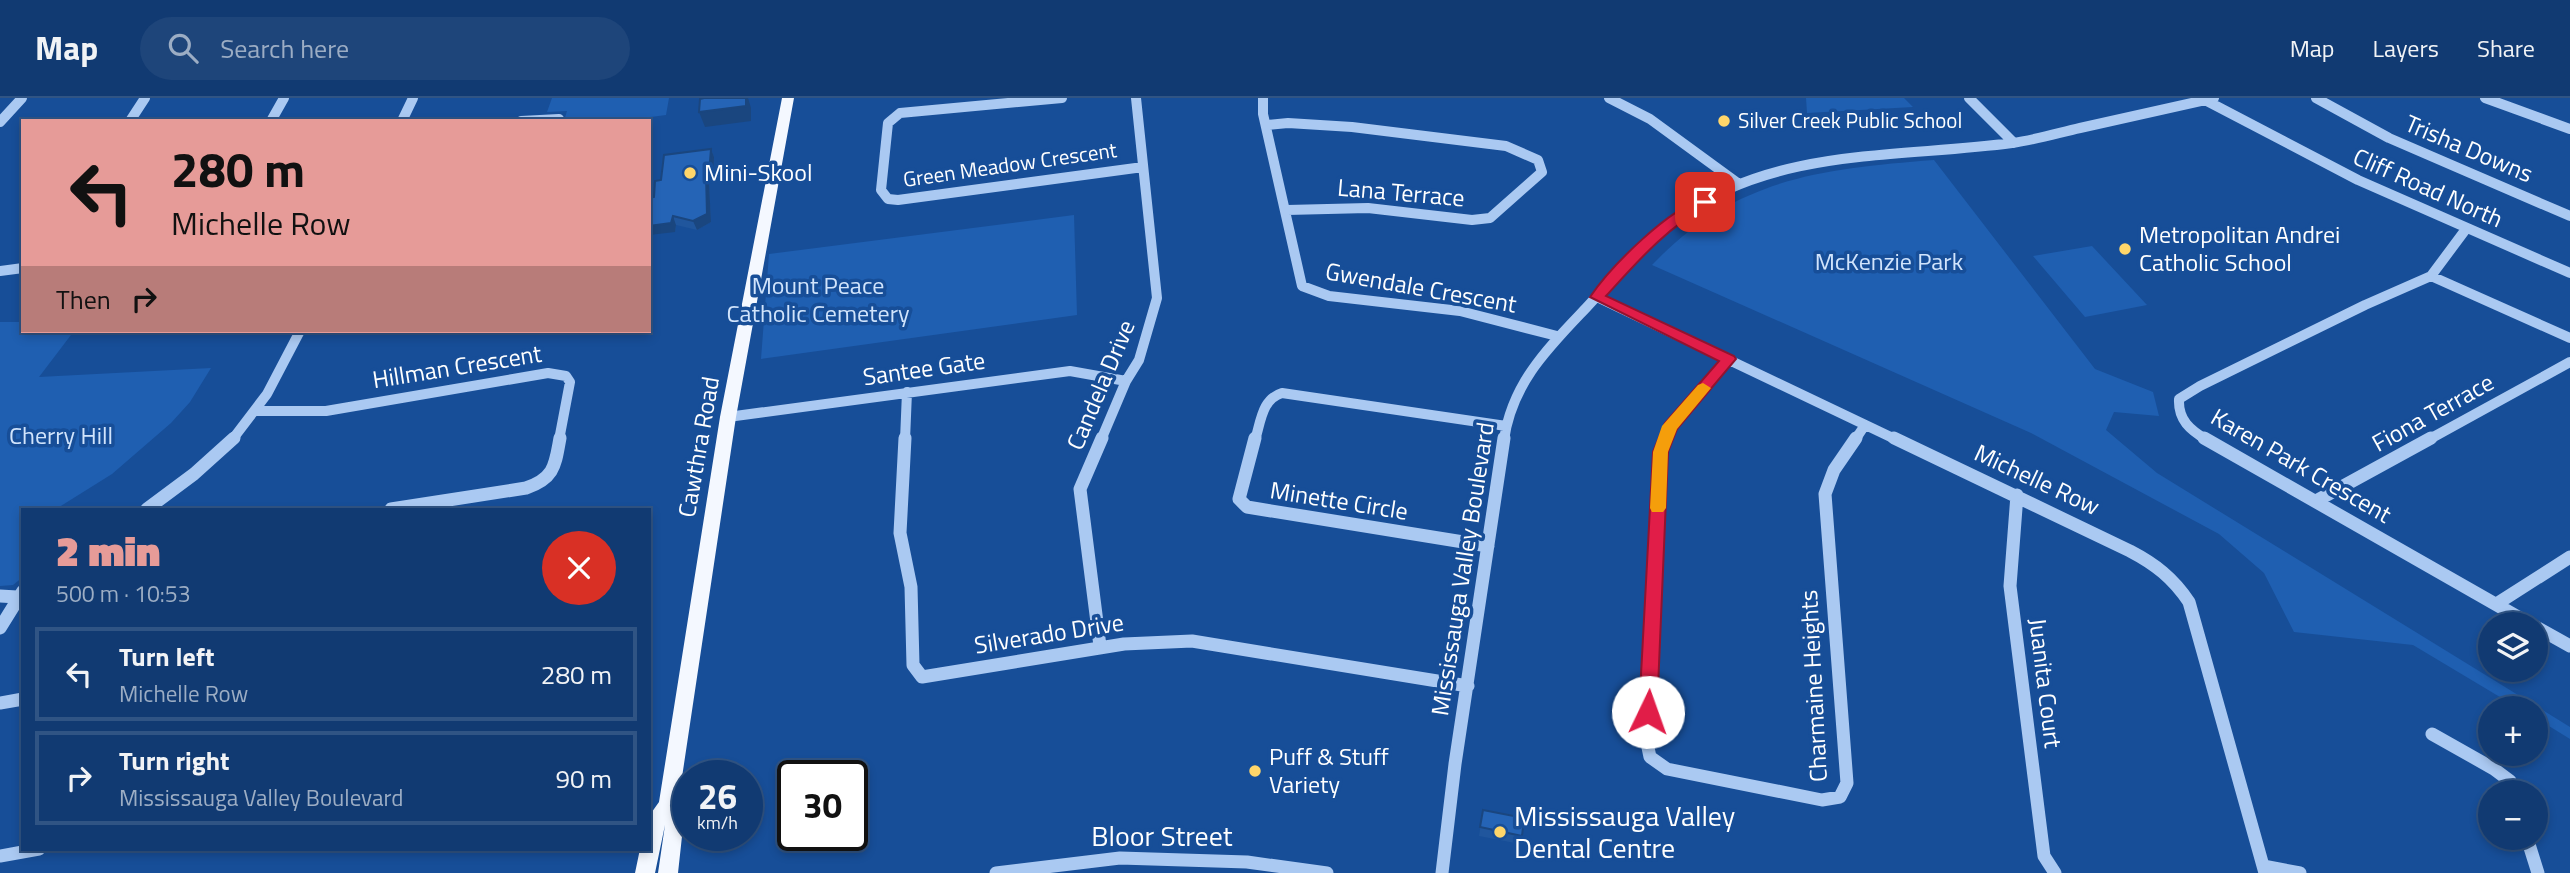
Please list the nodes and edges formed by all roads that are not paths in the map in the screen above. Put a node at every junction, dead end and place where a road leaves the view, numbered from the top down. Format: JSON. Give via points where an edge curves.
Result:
{"nodes":[{"id":1,"x":22,"y":98,"type":"edge"},
{"id":2,"x":145,"y":98,"type":"edge"},
{"id":3,"x":284,"y":98,"type":"edge"},
{"id":4,"x":413,"y":98,"type":"edge"},
{"id":5,"x":789,"y":98,"type":"edge"},
{"id":6,"x":1062,"y":98,"type":"edge"},
{"id":7,"x":1136,"y":98,"type":"edge"},
{"id":8,"x":1264,"y":98,"type":"edge"},
{"id":9,"x":1609,"y":98,"type":"edge"},
{"id":10,"x":1969,"y":98,"type":"edge"},
{"id":11,"x":2316,"y":98,"type":"edge"},
{"id":12,"x":2486,"y":98,"type":"edge"},
{"id":13,"x":2210,"y":99,"type":"edge"},
{"id":14,"x":131,"y":119,"type":"edge"},
{"id":15,"x":272,"y":119,"type":"edge"},
{"id":16,"x":403,"y":119,"type":"edge"},
{"id":17,"x":0,"y":122,"type":"edge"},
{"id":18,"x":1267,"y":125,"type":"junction"},
{"id":19,"x":2570,"y":129,"type":"edge"},
{"id":20,"x":2014,"y":143,"type":"junction"},
{"id":21,"x":1143,"y":167,"type":"junction"},
{"id":22,"x":1740,"y":184,"type":"junction"},
{"id":23,"x":1287,"y":210,"type":"junction"},
{"id":24,"x":2570,"y":216,"type":"edge"},
{"id":25,"x":2466,"y":229,"type":"junction"},
{"id":26,"x":21,"y":268,"type":"edge"},
{"id":27,"x":0,"y":271,"type":"edge"},
{"id":28,"x":2570,"y":273,"type":"edge"},
{"id":29,"x":2431,"y":276,"type":"junction"},
{"id":30,"x":1597,"y":297,"type":"junction"},
{"id":31,"x":299,"y":333,"type":"edge"},
{"id":32,"x":1557,"y":336,"type":"junction"},
{"id":33,"x":2570,"y":338,"type":"edge"},
{"id":34,"x":1728,"y":359,"type":"junction"},
{"id":35,"x":2570,"y":362,"type":"edge"},
{"id":36,"x":1126,"y":381,"type":"junction"},
{"id":37,"x":907,"y":393,"type":"junction"},
{"id":38,"x":256,"y":411,"type":"junction"},
{"id":39,"x":728,"y":418,"type":"junction"},
{"id":40,"x":1865,"y":425,"type":"junction"},
{"id":41,"x":1506,"y":426,"type":"junction"},
{"id":42,"x":2017,"y":495,"type":"junction"},
{"id":43,"x":2316,"y":501,"type":"junction"},
{"id":44,"x":148,"y":508,"type":"edge"},
{"id":45,"x":397,"y":508,"type":"edge"},
{"id":46,"x":1488,"y":546,"type":"junction"},
{"id":47,"x":2570,"y":556,"type":"edge"},
{"id":48,"x":20,"y":594,"type":"edge"},
{"id":49,"x":0,"y":596,"type":"edge"},
{"id":50,"x":2498,"y":603,"type":"junction"},
{"id":51,"x":2512,"y":612,"type":"edge"},
{"id":52,"x":0,"y":628,"type":"edge"},
{"id":53,"x":2548,"y":634,"type":"edge"},
{"id":54,"x":1100,"y":646,"type":"junction"},
{"id":55,"x":2570,"y":646,"type":"edge"},
{"id":56,"x":1468,"y":686,"type":"junction"},
{"id":57,"x":21,"y":699,"type":"edge"},
{"id":58,"x":0,"y":703,"type":"edge"},
{"id":59,"x":2432,"y":734,"type":"dead end"},
{"id":60,"x":2508,"y":780,"type":"edge"},
{"id":61,"x":668,"y":805,"type":"junction"},
{"id":62,"x":651,"y":846,"type":"edge"},
{"id":63,"x":2531,"y":850,"type":"edge"},
{"id":64,"x":28,"y":851,"type":"edge"},
{"id":65,"x":650,"y":851,"type":"edge"},
{"id":66,"x":671,"y":853,"type":"junction"},
{"id":67,"x":0,"y":856,"type":"edge"},
{"id":68,"x":1187,"y":866,"type":"edge"},
{"id":69,"x":2264,"y":869,"type":"edge"},
{"id":70,"x":645,"y":873,"type":"edge"},
{"id":71,"x":668,"y":873,"type":"edge"},
{"id":72,"x":685,"y":873,"type":"edge"},
{"id":73,"x":996,"y":873,"type":"edge"},
{"id":74,"x":1327,"y":873,"type":"edge"},
{"id":75,"x":1443,"y":873,"type":"edge"},
{"id":76,"x":2055,"y":873,"type":"edge"},
{"id":77,"x":2300,"y":873,"type":"edge"},
{"id":78,"x":2538,"y":873,"type":"edge"}],
"edges":[{"from":1,"to":17,"type":"street"},
{"from":2,"to":14,"type":"street"},
{"from":3,"to":15,"type":"street"},
{"from":4,"to":16,"type":"street"},
{"from":5,"to":39,"type":"main road","name":"Cawthra Road"},
{"from":6,"to":21,"type":"street","name":"Green Meadow Crescent","via":[[900,113],[888,123],[881,190],[888,199],[898,200]]},
{"from":7,"to":21,"type":"street","name":"Candela Drive"},
{"from":8,"to":18,"type":"street","name":"Gwendale Crescent"},
{"from":9,"to":22,"type":"street","via":[[1650,119]]},
{"from":10,"to":20,"type":"street"},
{"from":11,"to":24,"type":"street","name":"Trisha Downs","via":[[2389,138]]},
{"from":12,"to":19,"type":"street"},
{"from":13,"to":20,"type":"street","name":"Mississauga Valley Boulevard"},
{"from":13,"to":25,"type":"street","name":"Cliff Road North","via":[[2358,180]]},
{"from":18,"to":23,"type":"street","name":"Gwendale Crescent"},
{"from":18,"to":23,"type":"street","name":"Lana Terrace","via":[[1352,127],[1506,146],[1538,160],[1542,172],[1490,218],[1368,208]]},
{"from":20,"to":22,"type":"street","name":"Mississauga Valley Boulevard","via":[[1846,157]]},
{"from":21,"to":36,"type":"street","name":"Candela Drive","via":[[1157,298],[1139,360]]},
{"from":22,"to":30,"type":"street","name":"Mississauga Valley Boulevard","via":[[1681,215],[1650,240]]},
{"from":23,"to":32,"type":"street","name":"Gwendale Crescent","via":[[1302,286],[1314,292],[1460,311]]},
{"from":25,"to":28,"type":"street","name":"Cliff Road North"},
{"from":25,"to":29,"type":"street","name":"Karen Park Crescent"},
{"from":26,"to":27,"type":"street"},
{"from":29,"to":33,"type":"street"},
{"from":29,"to":43,"type":"street","name":"Karen Park Crescent","via":[[2262,354],[2179,399],[2177,412],[2195,433]]},
{"from":30,"to":32,"type":"street","name":"Mississauga Valley Boulevard"},
{"from":30,"to":34,"type":"street","name":"Michelle Row"},
{"from":31,"to":38,"type":"street"},
{"from":32,"to":41,"type":"street","name":"Mississauga Valley Boulevard","via":[[1522,382]]},
{"from":34,"to":40,"type":"street","name":"Michelle Row"},
{"from":34,"to":40,"type":"street","name":"Charmaine Heights","via":[[1670,426],[1661,452],[1646,738],[1650,757],[1667,769],[1822,800],[1840,797],[1847,783],[1825,494],[1834,470]]},
{"from":35,"to":43,"type":"street","name":"Fiona Terrace"},
{"from":36,"to":37,"type":"street","name":"Santee Gate","via":[[1069,371]]},
{"from":36,"to":54,"type":"street","name":"Candela Drive","via":[[1080,489]]},
{"from":37,"to":39,"type":"street","name":"Santee Gate"},
{"from":37,"to":54,"type":"street","name":"Silverado Drive","via":[[900,533],[911,587],[914,665],[922,677]]},
{"from":38,"to":44,"type":"street","via":[[193,475]]},
{"from":38,"to":45,"type":"street","name":"Hillman Crescent","via":[[326,411],[548,373],[566,376],[570,392],[554,469],[540,483]]},
{"from":39,"to":61,"type":"main road","name":"Cawthra Road"},
{"from":40,"to":42,"type":"street","name":"Michelle Row"},
{"from":41,"to":46,"type":"street","name":"Mississauga Valley Boulevard"},
{"from":41,"to":46,"type":"street","name":"Minette Circle","via":[[1282,393],[1266,403],[1240,490],[1239,499],[1258,510]]},
{"from":42,"to":69,"type":"street","name":"Michelle Row","via":[[2157,565],[2176,580],[2189,602]]},
{"from":42,"to":76,"type":"street","name":"Juanita Court","via":[[2010,586],[2044,856]]},
{"from":43,"to":50,"type":"street","name":"Karen Park Crescent"},
{"from":46,"to":56,"type":"street","name":"Mississauga Valley Boulevard"},
{"from":47,"to":50,"type":"street"},
{"from":48,"to":49,"type":"street"},
{"from":48,"to":52,"type":"street"},
{"from":50,"to":51,"type":"street","name":"Karen Park Crescent"},
{"from":53,"to":55,"type":"street","name":"Karen Park Crescent"},
{"from":54,"to":56,"type":"street","name":"Silverado Drive","via":[[1192,641]]},
{"from":56,"to":75,"type":"street","name":"Mississauga Valley Boulevard"},
{"from":57,"to":58,"type":"street"},
{"from":59,"to":60,"type":"street"},
{"from":61,"to":62,"type":"main road","name":"Cawthra Road","via":[[656,823]]},
{"from":61,"to":66,"type":"main road","name":"Cawthra Road","via":[[675,818]]},
{"from":63,"to":78,"type":"street"},
{"from":64,"to":67,"type":"street"},
{"from":65,"to":70,"type":"main road","name":"Cawthra Road"},
{"from":66,"to":71,"type":"main road","name":"Cawthra Road"},
{"from":66,"to":72,"type":"main road","via":[[678,870]]},
{"from":68,"to":73,"type":"street","name":"Bloor Street","via":[[1120,858]]},
{"from":68,"to":74,"type":"street","name":"Bloor Street","via":[[1248,862]]},
{"from":69,"to":77,"type":"street"}]}
